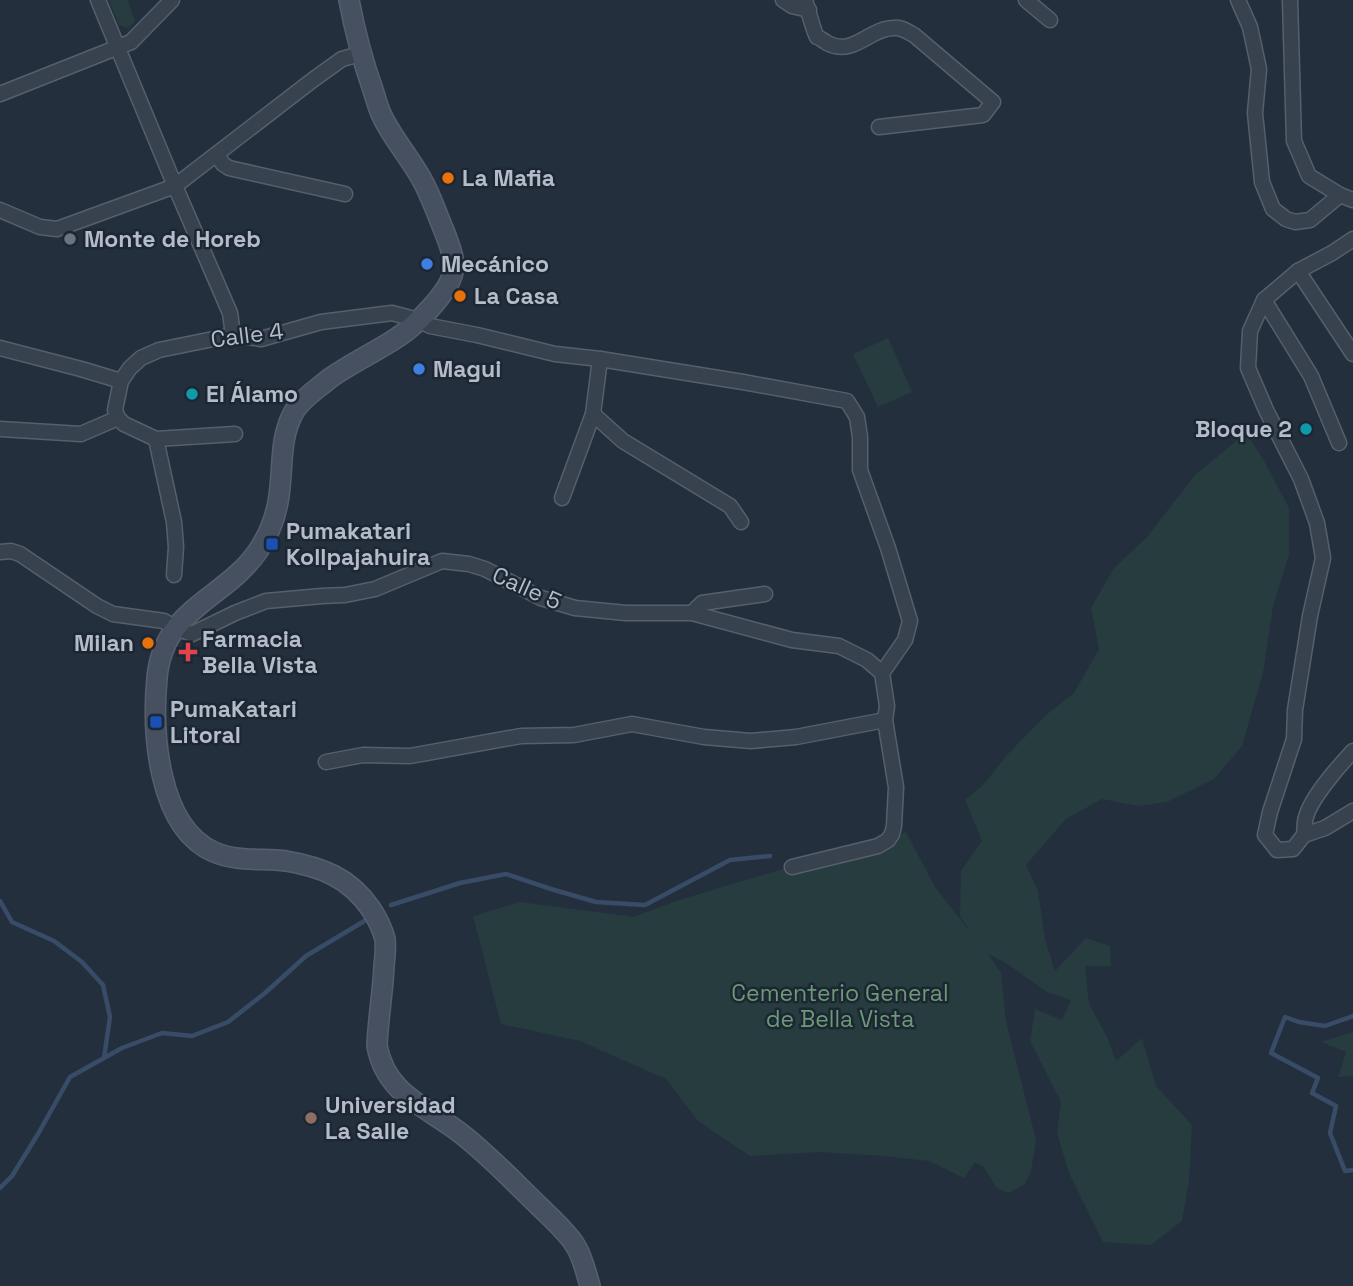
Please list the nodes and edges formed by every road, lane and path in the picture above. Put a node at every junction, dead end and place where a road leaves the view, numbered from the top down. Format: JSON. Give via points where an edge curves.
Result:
{"nodes":[{"id":1,"x":98,"y":0,"type":"edge"},
{"id":2,"x":172,"y":0,"type":"edge"},
{"id":3,"x":349,"y":0,"type":"edge"},
{"id":4,"x":783,"y":0,"type":"edge"},
{"id":5,"x":1026,"y":0,"type":"edge"},
{"id":6,"x":1238,"y":0,"type":"edge"},
{"id":7,"x":1290,"y":0,"type":"edge"},
{"id":8,"x":807,"y":5,"type":"edge"},
{"id":9,"x":1050,"y":20,"type":"dead end"},
{"id":10,"x":118,"y":48,"type":"junction"},
{"id":11,"x":360,"y":54,"type":"junction"},
{"id":12,"x":0,"y":94,"type":"edge"},
{"id":13,"x":880,"y":127,"type":"dead end"},
{"id":14,"x":217,"y":155,"type":"junction"},
{"id":15,"x":175,"y":186,"type":"junction"},
{"id":16,"x":345,"y":194,"type":"dead end"},
{"id":17,"x":1346,"y":197,"type":"edge"},
{"id":18,"x":0,"y":210,"type":"edge"},
{"id":19,"x":1353,"y":239,"type":"edge"},
{"id":20,"x":1298,"y":271,"type":"junction"},
{"id":21,"x":1264,"y":300,"type":"junction"},
{"id":22,"x":418,"y":320,"type":"junction"},
{"id":23,"x":233,"y":335,"type":"junction"},
{"id":24,"x":0,"y":348,"type":"edge"},
{"id":25,"x":1353,"y":354,"type":"edge"},
{"id":26,"x":600,"y":359,"type":"junction"},
{"id":27,"x":121,"y":381,"type":"junction"},
{"id":28,"x":593,"y":414,"type":"junction"},
{"id":29,"x":118,"y":418,"type":"junction"},
{"id":30,"x":0,"y":429,"type":"edge"},
{"id":31,"x":235,"y":434,"type":"dead end"},
{"id":32,"x":156,"y":439,"type":"junction"},
{"id":33,"x":1339,"y":443,"type":"dead end"},
{"id":34,"x":562,"y":498,"type":"dead end"},
{"id":35,"x":741,"y":523,"type":"dead end"},
{"id":36,"x":0,"y":552,"type":"edge"},
{"id":37,"x":174,"y":575,"type":"dead end"},
{"id":38,"x":765,"y":594,"type":"dead end"},
{"id":39,"x":692,"y":613,"type":"junction"},
{"id":40,"x":174,"y":628,"type":"junction"},
{"id":41,"x":882,"y":673,"type":"junction"},
{"id":42,"x":886,"y":720,"type":"junction"},
{"id":43,"x":1353,"y":751,"type":"edge"},
{"id":44,"x":326,"y":762,"type":"dead end"},
{"id":45,"x":1353,"y":811,"type":"edge"},
{"id":46,"x":1304,"y":835,"type":"junction"},
{"id":47,"x":793,"y":867,"type":"dead end"},
{"id":48,"x":590,"y":1286,"type":"edge"}],
"edges":[{"from":1,"to":10,"type":"street"},
{"from":2,"to":10,"type":"street","via":[[131,42]]},
{"from":3,"to":11,"type":"main road"},
{"from":4,"to":8,"type":"street","via":[[792,6]]},
{"from":5,"to":9,"type":"street"},
{"from":6,"to":17,"type":"street","via":[[1250,27],[1259,69],[1255,113],[1262,182],[1273,209],[1294,222],[1310,220]]},
{"from":7,"to":17,"type":"street","via":[[1294,141],[1309,176]]},
{"from":8,"to":13,"type":"street","via":[[818,37],[829,44],[844,47],[879,32],[904,29],[993,102],[983,115]]},
{"from":10,"to":12,"type":"street"},
{"from":10,"to":15,"type":"street"},
{"from":11,"to":14,"type":"street","via":[[342,59]]},
{"from":11,"to":22,"type":"main road","via":[[382,116],[422,180],[453,254],[454,271],[446,289]]},
{"from":14,"to":15,"type":"street"},
{"from":14,"to":16,"type":"street","via":[[229,168]]},
{"from":15,"to":18,"type":"street","via":[[57,229]]},
{"from":15,"to":23,"type":"street","via":[[230,313]]},
{"from":19,"to":20,"type":"street"},
{"from":20,"to":21,"type":"street"},
{"from":20,"to":25,"type":"street"},
{"from":21,"to":33,"type":"street","via":[[1311,376]]},
{"from":21,"to":46,"type":"street","via":[[1250,331],[1248,368],[1301,479],[1317,523],[1323,558],[1301,669],[1294,739],[1265,835],[1277,850],[1293,849]]},
{"from":22,"to":23,"type":"street","name":"Calle 4","via":[[392,313],[321,322],[261,338]]},
{"from":22,"to":26,"type":"street","name":"Calle 4","via":[[555,354]]},
{"from":22,"to":40,"type":"main road","via":[[305,397],[287,427],[271,528],[242,570]]},
{"from":23,"to":27,"type":"street","name":"Calle 4","via":[[159,350],[141,359]]},
{"from":24,"to":27,"type":"street"},
{"from":26,"to":28,"type":"street"},
{"from":26,"to":41,"type":"street","name":"Calle 4","via":[[847,401],[857,417],[860,470],[910,621],[905,640]]},
{"from":27,"to":29,"type":"street","via":[[115,410]]},
{"from":28,"to":34,"type":"street"},
{"from":28,"to":35,"type":"street","via":[[623,441],[730,506]]},
{"from":29,"to":30,"type":"street","via":[[81,434]]},
{"from":29,"to":32,"type":"street"},
{"from":31,"to":32,"type":"street"},
{"from":32,"to":37,"type":"street","via":[[174,522]]},
{"from":36,"to":40,"type":"street","name":"Calle 5","via":[[20,554],[113,614],[164,621]]},
{"from":38,"to":39,"type":"street","via":[[702,603]]},
{"from":39,"to":40,"type":"street","name":"Calle 5","via":[[575,608],[541,598],[485,569],[442,561],[375,589],[266,601],[192,634]]},
{"from":39,"to":41,"type":"street","name":"Calle 5","via":[[792,640],[839,646]]},
{"from":40,"to":48,"type":"main road","via":[[157,677],[156,722],[162,776],[180,823],[213,852],[311,867],[339,877],[361,895],[386,944],[377,1045],[389,1077],[414,1102],[488,1157],[554,1221],[576,1245]]},
{"from":41,"to":42,"type":"street"},
{"from":42,"to":44,"type":"street","via":[[751,741],[632,724],[574,735],[521,736],[410,756],[363,755]]},
{"from":42,"to":47,"type":"street","via":[[896,787],[892,834],[878,846]]},
{"from":43,"to":46,"type":"street","via":[[1314,801]]},
{"from":45,"to":46,"type":"street"}]}
